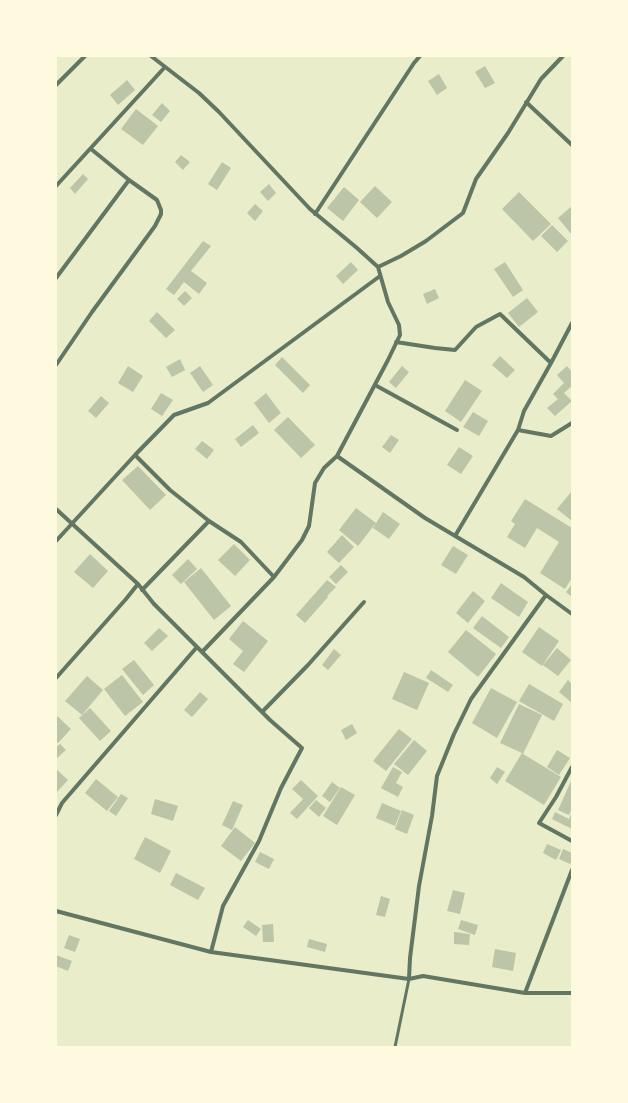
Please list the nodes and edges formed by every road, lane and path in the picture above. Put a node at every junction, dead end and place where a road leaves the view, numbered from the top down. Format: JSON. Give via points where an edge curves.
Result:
{"nodes":[{"id":1,"x":85,"y":56,"type":"edge"},
{"id":2,"x":151,"y":56,"type":"edge"},
{"id":3,"x":420,"y":56,"type":"edge"},
{"id":4,"x":564,"y":56,"type":"edge"},
{"id":5,"x":165,"y":67,"type":"junction"},
{"id":6,"x":56,"y":85,"type":"edge"},
{"id":7,"x":526,"y":102,"type":"junction"},
{"id":8,"x":572,"y":145,"type":"edge"},
{"id":9,"x":91,"y":149,"type":"junction"},
{"id":10,"x":129,"y":180,"type":"junction"},
{"id":11,"x":56,"y":186,"type":"edge"},
{"id":12,"x":315,"y":214,"type":"junction"},
{"id":13,"x":378,"y":267,"type":"junction"},
{"id":14,"x":380,"y":276,"type":"junction"},
{"id":15,"x":56,"y":278,"type":"edge"},
{"id":16,"x":572,"y":323,"type":"edge"},
{"id":17,"x":396,"y":342,"type":"junction"},
{"id":18,"x":551,"y":363,"type":"junction"},
{"id":19,"x":56,"y":365,"type":"edge"},
{"id":20,"x":375,"y":385,"type":"junction"},
{"id":21,"x":572,"y":423,"type":"edge"},
{"id":22,"x":458,"y":430,"type":"dead end"},
{"id":23,"x":518,"y":430,"type":"junction"},
{"id":24,"x":135,"y":455,"type":"junction"},
{"id":25,"x":337,"y":456,"type":"junction"},
{"id":26,"x":56,"y":509,"type":"edge"},
{"id":27,"x":209,"y":522,"type":"junction"},
{"id":28,"x":72,"y":523,"type":"junction"},
{"id":29,"x":455,"y":536,"type":"junction"},
{"id":30,"x":56,"y":541,"type":"edge"},
{"id":31,"x":274,"y":576,"type":"junction"},
{"id":32,"x":138,"y":584,"type":"junction"},
{"id":33,"x":142,"y":590,"type":"junction"},
{"id":34,"x":546,"y":595,"type":"junction"},
{"id":35,"x":364,"y":602,"type":"dead end"},
{"id":36,"x":572,"y":614,"type":"edge"},
{"id":37,"x":197,"y":647,"type":"junction"},
{"id":38,"x":202,"y":652,"type":"junction"},
{"id":39,"x":56,"y":678,"type":"edge"},
{"id":40,"x":262,"y":712,"type":"junction"},
{"id":41,"x":572,"y":767,"type":"edge"},
{"id":42,"x":56,"y":815,"type":"edge"},
{"id":43,"x":572,"y":841,"type":"edge"},
{"id":44,"x":572,"y":870,"type":"edge"},
{"id":45,"x":56,"y":912,"type":"edge"},
{"id":46,"x":211,"y":952,"type":"junction"},
{"id":47,"x":409,"y":979,"type":"junction"},
{"id":48,"x":525,"y":993,"type":"junction"},
{"id":49,"x":572,"y":993,"type":"edge"},
{"id":50,"x":395,"y":1047,"type":"edge"}],
"edges":[{"from":1,"to":6,"type":"street"},
{"from":2,"to":5,"type":"street"},
{"from":3,"to":12,"type":"street"},
{"from":4,"to":7,"type":"street","via":[[540,79]]},
{"from":5,"to":9,"type":"street"},
{"from":5,"to":12,"type":"street","via":[[219,112]]},
{"from":7,"to":8,"type":"street"},
{"from":7,"to":13,"type":"street","via":[[476,179],[463,213],[426,241]]},
{"from":9,"to":10,"type":"street"},
{"from":9,"to":11,"type":"street"},
{"from":10,"to":15,"type":"street"},
{"from":10,"to":19,"type":"street","via":[[157,200],[161,214]]},
{"from":12,"to":13,"type":"street"},
{"from":13,"to":14,"type":"street"},
{"from":14,"to":17,"type":"street","via":[[399,325],[400,335]]},
{"from":14,"to":24,"type":"street","via":[[208,403],[174,415]]},
{"from":16,"to":18,"type":"street"},
{"from":17,"to":18,"type":"street","via":[[455,350],[476,327],[500,314]]},
{"from":17,"to":20,"type":"street"},
{"from":18,"to":23,"type":"street","via":[[524,411]]},
{"from":20,"to":22,"type":"street"},
{"from":20,"to":25,"type":"street"},
{"from":21,"to":23,"type":"street","via":[[551,436]]},
{"from":23,"to":29,"type":"street"},
{"from":24,"to":27,"type":"street","via":[[170,490]]},
{"from":24,"to":28,"type":"street"},
{"from":25,"to":29,"type":"street"},
{"from":25,"to":31,"type":"street","via":[[324,468],[316,483],[309,526],[302,540]]},
{"from":26,"to":28,"type":"street"},
{"from":27,"to":31,"type":"street","via":[[241,542]]},
{"from":27,"to":33,"type":"street"},
{"from":28,"to":30,"type":"street"},
{"from":28,"to":32,"type":"street"},
{"from":29,"to":34,"type":"street","via":[[524,577]]},
{"from":31,"to":38,"type":"street"},
{"from":32,"to":33,"type":"street"},
{"from":32,"to":39,"type":"street"},
{"from":33,"to":37,"type":"street"},
{"from":34,"to":36,"type":"street"},
{"from":34,"to":47,"type":"street","via":[[471,698],[437,776],[419,886]]},
{"from":35,"to":40,"type":"street"},
{"from":37,"to":38,"type":"street"},
{"from":37,"to":42,"type":"street","via":[[62,803]]},
{"from":38,"to":40,"type":"street"},
{"from":40,"to":46,"type":"street","via":[[302,748],[259,841],[223,906]]},
{"from":41,"to":43,"type":"street","via":[[540,824]]},
{"from":44,"to":48,"type":"street"},
{"from":45,"to":46,"type":"street"},
{"from":46,"to":47,"type":"street"},
{"from":47,"to":48,"type":"street","via":[[423,976]]},
{"from":47,"to":50,"type":"lane"},
{"from":48,"to":49,"type":"street"}]}
